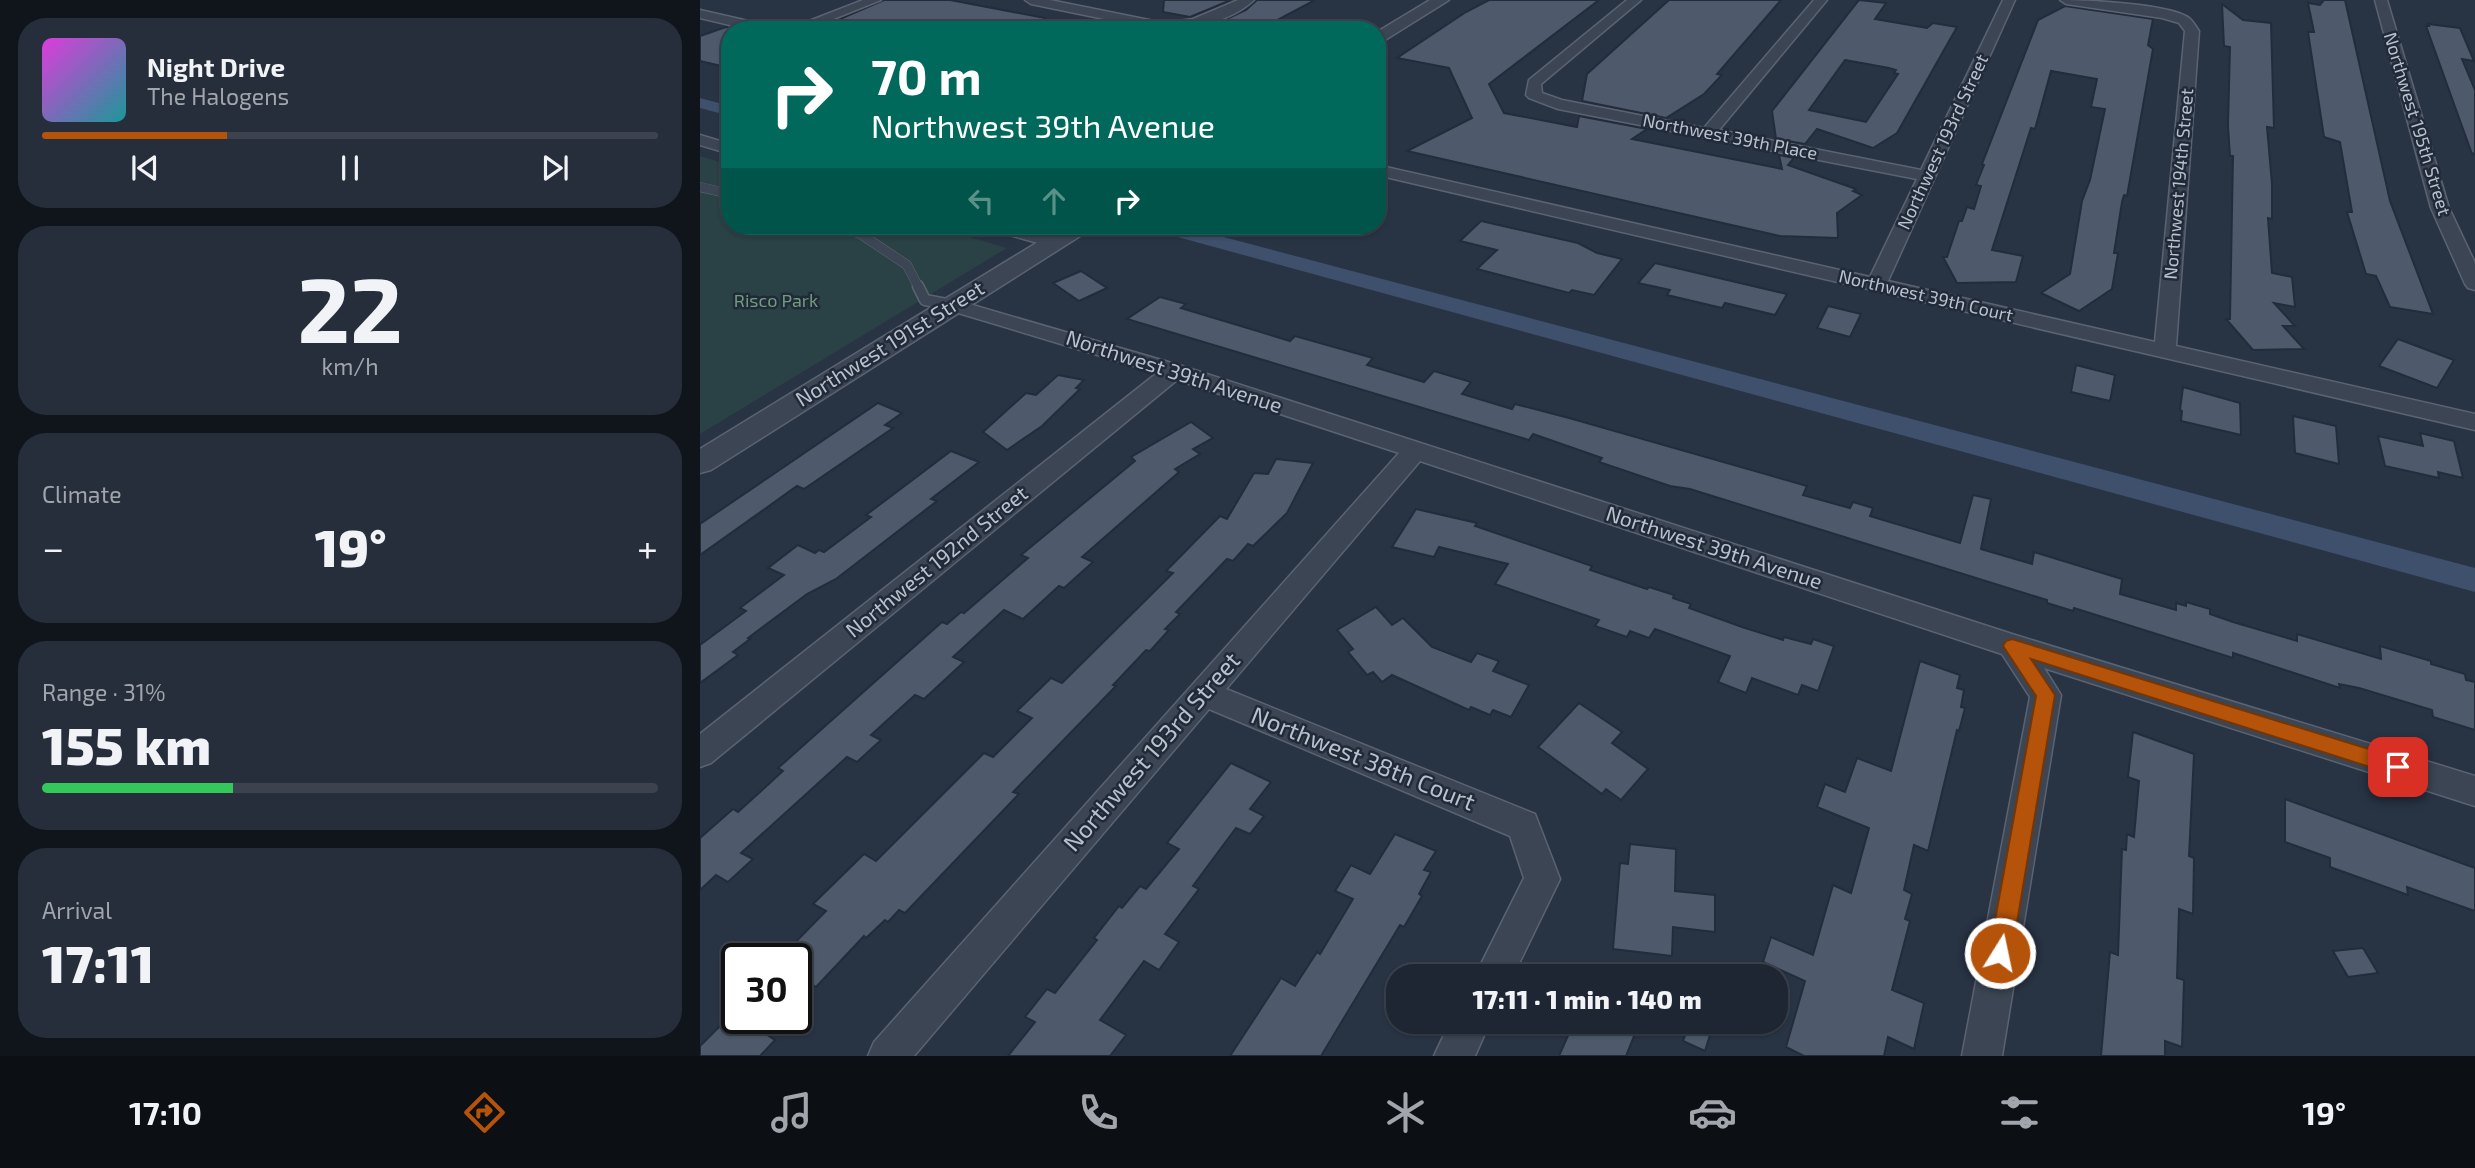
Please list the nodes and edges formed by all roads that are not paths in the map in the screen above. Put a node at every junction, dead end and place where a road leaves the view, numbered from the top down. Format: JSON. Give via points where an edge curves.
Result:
{"nodes":[{"id":1,"x":875,"y":0,"type":"edge"},
{"id":2,"x":1031,"y":0,"type":"edge"},
{"id":3,"x":1248,"y":0,"type":"edge"},
{"id":4,"x":1441,"y":0,"type":"edge"},
{"id":5,"x":1635,"y":0,"type":"edge"},
{"id":6,"x":1821,"y":0,"type":"edge"},
{"id":7,"x":2009,"y":0,"type":"edge"},
{"id":8,"x":2066,"y":0,"type":"edge"},
{"id":9,"x":2381,"y":0,"type":"edge"},
{"id":10,"x":1057,"y":2,"type":"edge"},
{"id":11,"x":700,"y":14,"type":"edge"},
{"id":12,"x":731,"y":21,"type":"edge"},
{"id":13,"x":818,"y":21,"type":"edge"},
{"id":14,"x":1138,"y":21,"type":"edge"},
{"id":15,"x":1203,"y":21,"type":"edge"},
{"id":16,"x":1386,"y":34,"type":"edge"},
{"id":17,"x":1534,"y":95,"type":"joint"},
{"id":18,"x":1708,"y":133,"type":"junction"},
{"id":19,"x":700,"y":141,"type":"edge"},
{"id":20,"x":721,"y":147,"type":"edge"},
{"id":21,"x":1386,"y":172,"type":"edge"},
{"id":22,"x":1927,"y":176,"type":"junction"},
{"id":23,"x":700,"y":187,"type":"edge"},
{"id":24,"x":721,"y":192,"type":"edge"},
{"id":25,"x":863,"y":235,"type":"edge"},
{"id":26,"x":1031,"y":235,"type":"edge"},
{"id":27,"x":1065,"y":235,"type":"edge"},
{"id":28,"x":1038,"y":237,"type":"dead end"},
{"id":29,"x":1876,"y":285,"type":"junction"},
{"id":30,"x":2475,"y":285,"type":"edge"},
{"id":31,"x":952,"y":305,"type":"junction"},
{"id":32,"x":2165,"y":351,"type":"junction"},
{"id":33,"x":1174,"y":371,"type":"junction"},
{"id":34,"x":2475,"y":422,"type":"edge"},
{"id":35,"x":1416,"y":450,"type":"junction"},
{"id":36,"x":700,"y":463,"type":"edge"},
{"id":37,"x":2012,"y":646,"type":"junction"},
{"id":38,"x":1203,"y":693,"type":"junction"},
{"id":39,"x":700,"y":753,"type":"edge"},
{"id":40,"x":2475,"y":791,"type":"edge"},
{"id":41,"x":1500,"y":964,"type":"edge"},
{"id":42,"x":1465,"y":1034,"type":"edge"},
{"id":43,"x":888,"y":1056,"type":"edge"},
{"id":44,"x":1454,"y":1056,"type":"edge"},
{"id":45,"x":1982,"y":1056,"type":"edge"}],
"edges":[{"from":1,"to":13,"type":"street"},
{"from":2,"to":10,"type":"street"},
{"from":3,"to":15,"type":"street"},
{"from":4,"to":16,"type":"street"},
{"from":5,"to":17,"type":"street","via":[[1534,83]]},
{"from":6,"to":18,"type":"street"},
{"from":7,"to":22,"type":"street","name":"Northwest 193rd Street"},
{"from":8,"to":32,"type":"street","name":"Northwest 194th Street","via":[[2164,13],[2184,20],[2192,31]]},
{"from":9,"to":30,"type":"street","name":"Northwest 195th Street","via":[[2440,208]]},
{"from":10,"to":14,"type":"street"},
{"from":11,"to":12,"type":"street"},
{"from":17,"to":18,"type":"street","name":"Northwest 39th Place","via":[[1558,104]]},
{"from":18,"to":22,"type":"street","name":"Northwest 39th Place"},
{"from":19,"to":20,"type":"street"},
{"from":21,"to":29,"type":"street","name":"Northwest 39th Court"},
{"from":22,"to":29,"type":"street","name":"Northwest 193rd Street"},
{"from":23,"to":24,"type":"lane"},
{"from":25,"to":31,"type":"lane","via":[[907,265],[925,300]]},
{"from":26,"to":28,"type":"street"},
{"from":27,"to":31,"type":"street","name":"Northwest 191st Street"},
{"from":29,"to":32,"type":"street","name":"Northwest 39th Court"},
{"from":31,"to":33,"type":"street","name":"Northwest 39th Avenue"},
{"from":31,"to":36,"type":"street","name":"Northwest 191st Street"},
{"from":32,"to":34,"type":"street","name":"Northwest 39th Court"},
{"from":33,"to":35,"type":"street","name":"Northwest 39th Avenue"},
{"from":33,"to":39,"type":"street","name":"Northwest 192nd Street"},
{"from":35,"to":37,"type":"street","name":"Northwest 39th Avenue"},
{"from":35,"to":38,"type":"street","name":"Northwest 193rd Street"},
{"from":37,"to":40,"type":"street","name":"Northwest 39th Avenue"},
{"from":37,"to":45,"type":"street","via":[[2046,695]]},
{"from":38,"to":41,"type":"street","name":"Northwest 38th Court","via":[[1523,825],[1542,879]]},
{"from":38,"to":43,"type":"street","name":"Northwest 193rd Street"},
{"from":42,"to":44,"type":"street"}]}
